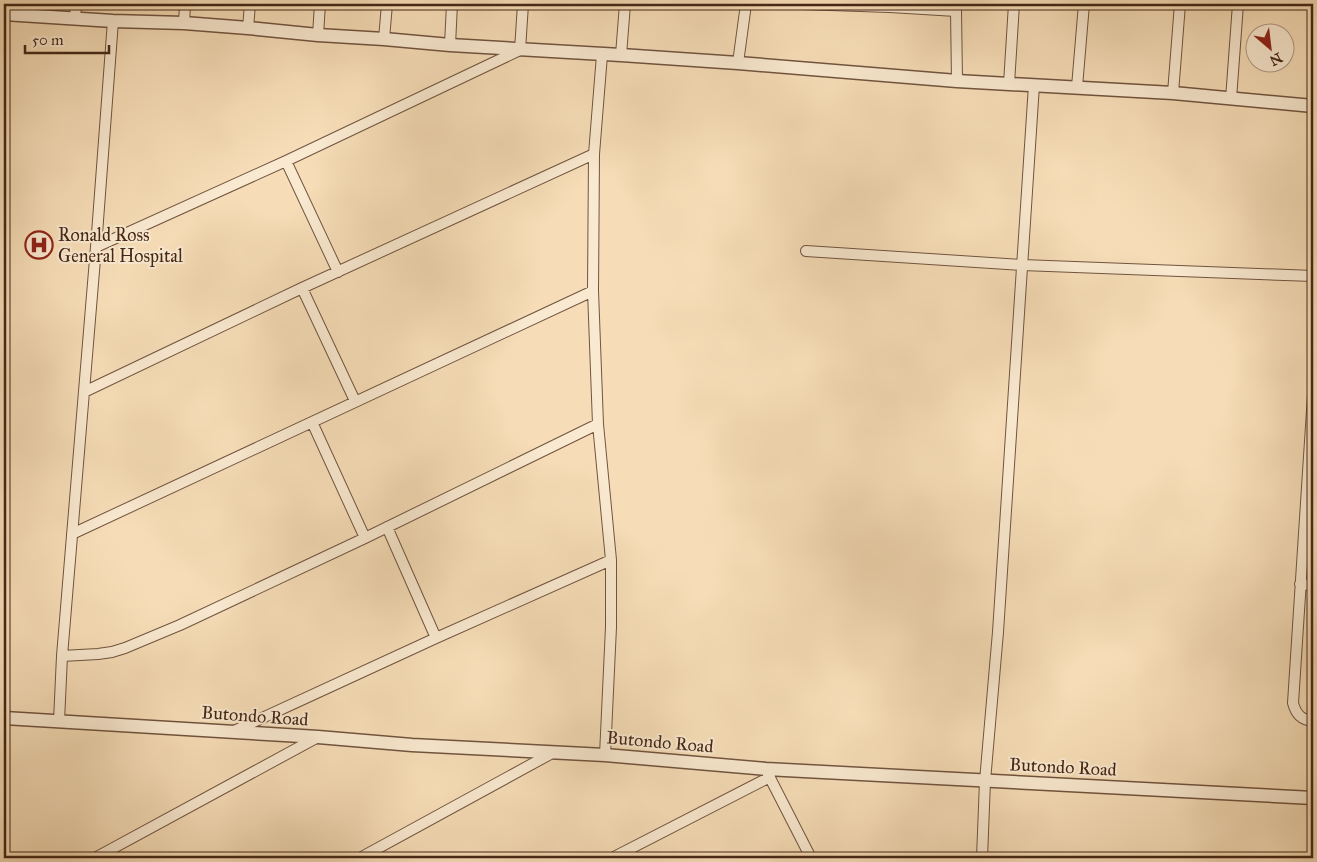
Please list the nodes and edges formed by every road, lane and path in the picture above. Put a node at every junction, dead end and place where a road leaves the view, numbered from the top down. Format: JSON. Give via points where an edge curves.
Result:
{"nodes":[{"id":1,"x":185,"y":4,"type":"edge"},
{"id":2,"x":250,"y":4,"type":"edge"},
{"id":3,"x":320,"y":4,"type":"edge"},
{"id":4,"x":387,"y":4,"type":"edge"},
{"id":5,"x":452,"y":4,"type":"edge"},
{"id":6,"x":523,"y":4,"type":"edge"},
{"id":7,"x":625,"y":4,"type":"edge"},
{"id":8,"x":746,"y":4,"type":"edge"},
{"id":9,"x":801,"y":4,"type":"edge"},
{"id":10,"x":827,"y":4,"type":"edge"},
{"id":11,"x":1014,"y":4,"type":"edge"},
{"id":12,"x":1084,"y":4,"type":"edge"},
{"id":13,"x":1180,"y":4,"type":"edge"},
{"id":14,"x":1238,"y":4,"type":"edge"},
{"id":15,"x":1307,"y":4,"type":"edge"},
{"id":16,"x":890,"y":6,"type":"edge"},
{"id":17,"x":956,"y":7,"type":"edge"},
{"id":18,"x":1313,"y":7,"type":"edge"},
{"id":19,"x":74,"y":9,"type":"edge"},
{"id":20,"x":7,"y":11,"type":"edge"},
{"id":21,"x":113,"y":22,"type":"junction"},
{"id":22,"x":184,"y":23,"type":"junction"},
{"id":23,"x":248,"y":28,"type":"junction"},
{"id":24,"x":318,"y":35,"type":"junction"},
{"id":25,"x":384,"y":38,"type":"junction"},
{"id":26,"x":450,"y":45,"type":"junction"},
{"id":27,"x":520,"y":50,"type":"junction"},
{"id":28,"x":602,"y":54,"type":"junction"},
{"id":29,"x":622,"y":55,"type":"junction"},
{"id":30,"x":738,"y":63,"type":"junction"},
{"id":31,"x":957,"y":81,"type":"junction"},
{"id":32,"x":1009,"y":84,"type":"junction"},
{"id":33,"x":1034,"y":85,"type":"junction"},
{"id":34,"x":1077,"y":88,"type":"junction"},
{"id":35,"x":1173,"y":93,"type":"junction"},
{"id":36,"x":1231,"y":99,"type":"junction"},
{"id":37,"x":1313,"y":106,"type":"edge"},
{"id":38,"x":594,"y":154,"type":"junction"},
{"id":39,"x":286,"y":161,"type":"junction"},
{"id":40,"x":96,"y":247,"type":"junction"},
{"id":41,"x":806,"y":251,"type":"dead end"},
{"id":42,"x":1022,"y":265,"type":"junction"},
{"id":43,"x":338,"y":272,"type":"junction"},
{"id":44,"x":1313,"y":276,"type":"edge"},
{"id":45,"x":302,"y":288,"type":"junction"},
{"id":46,"x":592,"y":291,"type":"junction"},
{"id":47,"x":84,"y":392,"type":"junction"},
{"id":48,"x":1313,"y":395,"type":"edge"},
{"id":49,"x":355,"y":402,"type":"junction"},
{"id":50,"x":312,"y":422,"type":"junction"},
{"id":51,"x":598,"y":424,"type":"junction"},
{"id":52,"x":387,"y":527,"type":"junction"},
{"id":53,"x":72,"y":534,"type":"junction"},
{"id":54,"x":365,"y":538,"type":"junction"},
{"id":55,"x":611,"y":560,"type":"junction"},
{"id":56,"x":1300,"y":584,"type":"junction"},
{"id":57,"x":1313,"y":585,"type":"edge"},
{"id":58,"x":436,"y":638,"type":"junction"},
{"id":59,"x":62,"y":656,"type":"junction"},
{"id":60,"x":4,"y":718,"type":"edge"},
{"id":61,"x":59,"y":721,"type":"junction"},
{"id":62,"x":1313,"y":721,"type":"edge"},
{"id":63,"x":233,"y":732,"type":"junction"},
{"id":64,"x":318,"y":737,"type":"junction"},
{"id":65,"x":554,"y":752,"type":"junction"},
{"id":66,"x":605,"y":755,"type":"junction"},
{"id":67,"x":768,"y":773,"type":"junction"},
{"id":68,"x":986,"y":781,"type":"junction"},
{"id":69,"x":1313,"y":798,"type":"edge"},
{"id":70,"x":95,"y":858,"type":"edge"},
{"id":71,"x":360,"y":858,"type":"edge"},
{"id":72,"x":612,"y":858,"type":"edge"},
{"id":73,"x":811,"y":858,"type":"edge"},
{"id":74,"x":982,"y":858,"type":"edge"}],
"edges":[{"from":1,"to":22,"type":"street"},
{"from":2,"to":23,"type":"street"},
{"from":3,"to":24,"type":"street"},
{"from":4,"to":25,"type":"street"},
{"from":5,"to":26,"type":"street"},
{"from":6,"to":27,"type":"street"},
{"from":7,"to":29,"type":"street"},
{"from":8,"to":30,"type":"street"},
{"from":9,"to":10,"type":"street"},
{"from":10,"to":16,"type":"street"},
{"from":11,"to":32,"type":"street"},
{"from":12,"to":34,"type":"street"},
{"from":13,"to":35,"type":"street"},
{"from":14,"to":36,"type":"street"},
{"from":15,"to":18,"type":"street"},
{"from":16,"to":17,"type":"street"},
{"from":17,"to":31,"type":"street"},
{"from":19,"to":20,"type":"street"},
{"from":19,"to":21,"type":"street"},
{"from":21,"to":22,"type":"street"},
{"from":21,"to":40,"type":"street"},
{"from":22,"to":23,"type":"street"},
{"from":23,"to":24,"type":"street"},
{"from":24,"to":25,"type":"street"},
{"from":25,"to":26,"type":"street"},
{"from":26,"to":27,"type":"street"},
{"from":27,"to":28,"type":"street"},
{"from":27,"to":39,"type":"street"},
{"from":28,"to":29,"type":"street"},
{"from":28,"to":38,"type":"street"},
{"from":29,"to":30,"type":"street"},
{"from":30,"to":31,"type":"street"},
{"from":31,"to":32,"type":"street"},
{"from":32,"to":33,"type":"street"},
{"from":33,"to":34,"type":"street"},
{"from":33,"to":42,"type":"street"},
{"from":34,"to":35,"type":"street"},
{"from":35,"to":36,"type":"street"},
{"from":36,"to":37,"type":"street"},
{"from":38,"to":43,"type":"street"},
{"from":38,"to":46,"type":"street"},
{"from":39,"to":40,"type":"street"},
{"from":39,"to":43,"type":"street"},
{"from":40,"to":47,"type":"street"},
{"from":41,"to":42,"type":"street"},
{"from":42,"to":44,"type":"street"},
{"from":42,"to":68,"type":"street"},
{"from":43,"to":45,"type":"street"},
{"from":45,"to":47,"type":"street"},
{"from":45,"to":49,"type":"street"},
{"from":46,"to":49,"type":"street"},
{"from":46,"to":51,"type":"street"},
{"from":47,"to":53,"type":"street"},
{"from":48,"to":56,"type":"street"},
{"from":49,"to":50,"type":"street"},
{"from":50,"to":53,"type":"street"},
{"from":50,"to":54,"type":"street"},
{"from":51,"to":52,"type":"street"},
{"from":51,"to":55,"type":"street"},
{"from":52,"to":54,"type":"street"},
{"from":52,"to":58,"type":"street"},
{"from":53,"to":59,"type":"street"},
{"from":54,"to":59,"type":"street","via":[[125,648],[98,654]]},
{"from":55,"to":58,"type":"street"},
{"from":55,"to":66,"type":"street"},
{"from":56,"to":57,"type":"street"},
{"from":56,"to":62,"type":"street","via":[[1293,703],[1299,716]]},
{"from":58,"to":63,"type":"street"},
{"from":59,"to":61,"type":"street"},
{"from":60,"to":61,"type":"street","name":"Butondo Road"},
{"from":61,"to":63,"type":"street","name":"Butondo Road"},
{"from":63,"to":64,"type":"street","name":"Butondo Road"},
{"from":64,"to":65,"type":"street","name":"Butondo Road"},
{"from":64,"to":70,"type":"street"},
{"from":65,"to":66,"type":"street","name":"Butondo Road"},
{"from":65,"to":71,"type":"street"},
{"from":66,"to":67,"type":"street","name":"Butondo Road"},
{"from":67,"to":68,"type":"street","name":"Butondo Road"},
{"from":67,"to":72,"type":"street"},
{"from":67,"to":73,"type":"street"},
{"from":68,"to":69,"type":"street","name":"Butondo Road"},
{"from":68,"to":74,"type":"street"}]}
